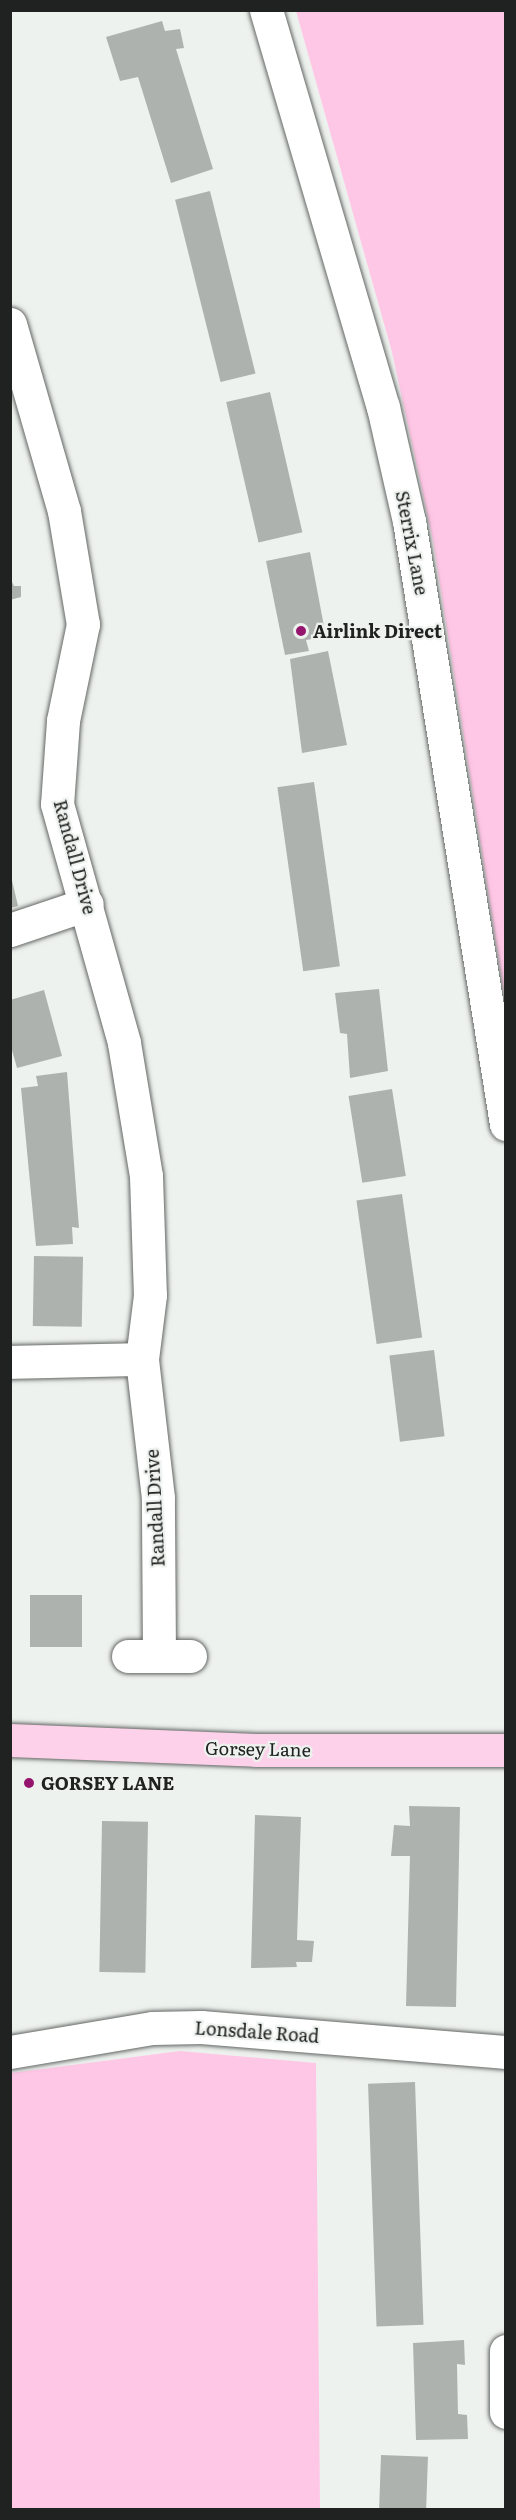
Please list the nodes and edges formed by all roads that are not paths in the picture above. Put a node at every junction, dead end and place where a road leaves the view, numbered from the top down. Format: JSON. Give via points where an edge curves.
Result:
{"nodes":[{"id":1,"x":266,"y":10,"type":"edge"},
{"id":2,"x":10,"y":324,"type":"edge"},
{"id":3,"x":87,"y":904,"type":"junction"},
{"id":4,"x":10,"y":930,"type":"edge"},
{"id":5,"x":506,"y":1124,"type":"edge"},
{"id":6,"x":142,"y":1359,"type":"junction"},
{"id":7,"x":10,"y":1362,"type":"edge"},
{"id":8,"x":159,"y":1656,"type":"dead end"},
{"id":9,"x":10,"y":1740,"type":"edge"},
{"id":10,"x":506,"y":1750,"type":"edge"},
{"id":11,"x":10,"y":2052,"type":"edge"},
{"id":12,"x":506,"y":2052,"type":"edge"},
{"id":13,"x":506,"y":2350,"type":"edge"},
{"id":14,"x":506,"y":2412,"type":"edge"}],
"edges":[{"from":1,"to":5,"type":"street","name":"Sterrix Lane","via":[[383,406],[409,521]]},
{"from":2,"to":3,"type":"street","name":"Randall Drive","via":[[64,511],[83,624],[63,721],[57,804]]},
{"from":3,"to":4,"type":"street"},
{"from":3,"to":6,"type":"street","name":"Randall Drive","via":[[124,1043],[146,1176],[150,1294]]},
{"from":6,"to":7,"type":"street"},
{"from":6,"to":8,"type":"street","name":"Randall Drive","via":[[158,1498]]},
{"from":9,"to":10,"type":"main road","name":"Gorsey Lane","via":[[256,1750]]},
{"from":11,"to":12,"type":"street","name":"Lonsdale Road","via":[[152,2028],[201,2027]]},
{"from":13,"to":14,"type":"street"}]}
